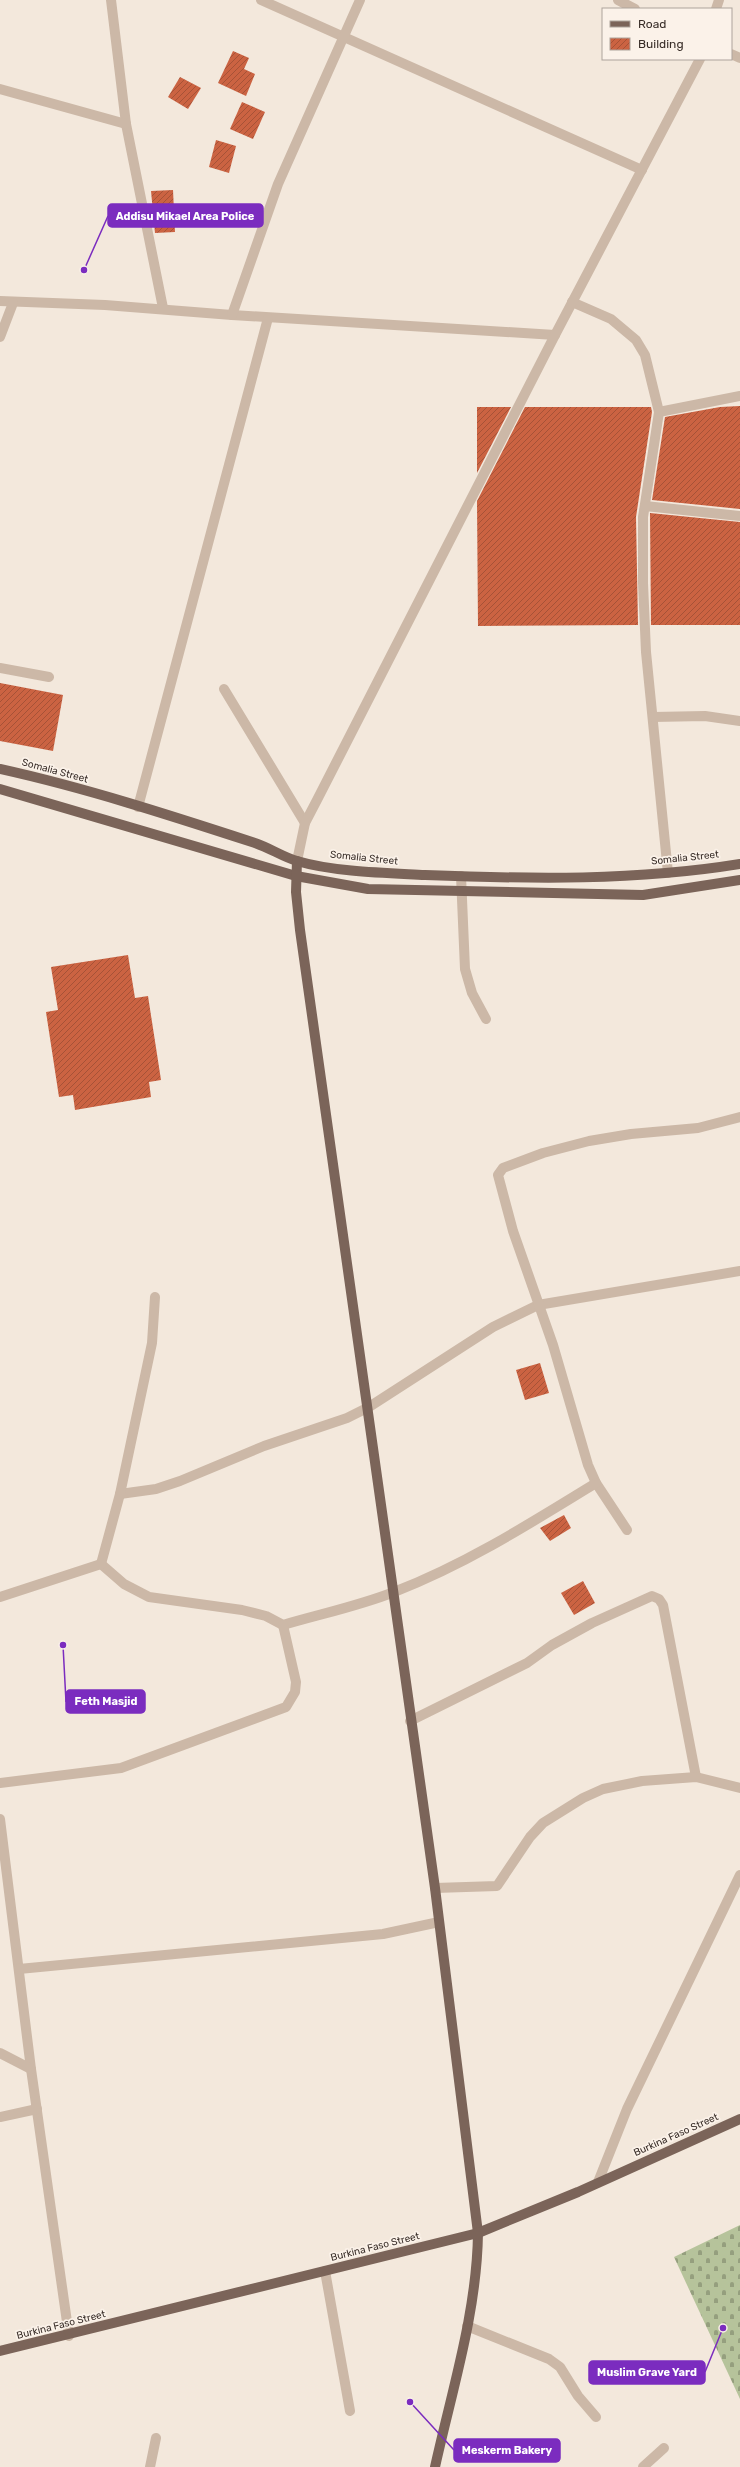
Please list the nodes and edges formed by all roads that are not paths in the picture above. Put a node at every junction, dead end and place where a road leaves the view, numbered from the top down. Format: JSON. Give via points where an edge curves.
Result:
{"nodes":[{"id":1,"x":112,"y":0,"type":"edge"},
{"id":2,"x":261,"y":0,"type":"edge"},
{"id":3,"x":360,"y":0,"type":"edge"},
{"id":4,"x":618,"y":0,"type":"edge"},
{"id":5,"x":633,"y":8,"type":"edge"},
{"id":6,"x":345,"y":36,"type":"junction"},
{"id":7,"x":699,"y":60,"type":"edge"},
{"id":8,"x":0,"y":89,"type":"edge"},
{"id":9,"x":126,"y":124,"type":"junction"},
{"id":10,"x":642,"y":170,"type":"junction"},
{"id":11,"x":0,"y":301,"type":"edge"},
{"id":12,"x":572,"y":302,"type":"junction"},
{"id":13,"x":13,"y":303,"type":"junction"},
{"id":14,"x":163,"y":308,"type":"junction"},
{"id":15,"x":232,"y":315,"type":"junction"},
{"id":16,"x":268,"y":318,"type":"junction"},
{"id":17,"x":555,"y":335,"type":"junction"},
{"id":18,"x":0,"y":337,"type":"edge"},
{"id":19,"x":740,"y":396,"type":"edge"},
{"id":20,"x":659,"y":412,"type":"junction"},
{"id":21,"x":645,"y":506,"type":"junction"},
{"id":22,"x":740,"y":516,"type":"edge"},
{"id":23,"x":0,"y":668,"type":"edge"},
{"id":24,"x":49,"y":677,"type":"dead end"},
{"id":25,"x":224,"y":689,"type":"dead end"},
{"id":26,"x":653,"y":717,"type":"junction"},
{"id":27,"x":740,"y":721,"type":"edge"},
{"id":28,"x":0,"y":769,"type":"edge"},
{"id":29,"x":0,"y":789,"type":"edge"},
{"id":30,"x":138,"y":807,"type":"junction"},
{"id":31,"x":305,"y":823,"type":"junction"},
{"id":32,"x":297,"y":861,"type":"junction"},
{"id":33,"x":740,"y":864,"type":"edge"},
{"id":34,"x":668,"y":874,"type":"junction"},
{"id":35,"x":296,"y":876,"type":"junction"},
{"id":36,"x":461,"y":876,"type":"junction"},
{"id":37,"x":740,"y":880,"type":"edge"},
{"id":38,"x":462,"y":893,"type":"junction"},
{"id":39,"x":486,"y":1019,"type":"dead end"},
{"id":40,"x":740,"y":1116,"type":"edge"},
{"id":41,"x":740,"y":1272,"type":"edge"},
{"id":42,"x":155,"y":1297,"type":"dead end"},
{"id":43,"x":538,"y":1305,"type":"junction"},
{"id":44,"x":369,"y":1407,"type":"junction"},
{"id":45,"x":596,"y":1484,"type":"junction"},
{"id":46,"x":120,"y":1494,"type":"junction"},
{"id":47,"x":627,"y":1530,"type":"dead end"},
{"id":48,"x":102,"y":1564,"type":"junction"},
{"id":49,"x":393,"y":1592,"type":"junction"},
{"id":50,"x":0,"y":1597,"type":"edge"},
{"id":51,"x":284,"y":1625,"type":"junction"},
{"id":52,"x":410,"y":1721,"type":"junction"},
{"id":53,"x":696,"y":1777,"type":"junction"},
{"id":54,"x":0,"y":1782,"type":"edge"},
{"id":55,"x":740,"y":1788,"type":"edge"},
{"id":56,"x":0,"y":1819,"type":"edge"},
{"id":57,"x":740,"y":1875,"type":"edge"},
{"id":58,"x":435,"y":1888,"type":"junction"},
{"id":59,"x":439,"y":1922,"type":"junction"},
{"id":60,"x":19,"y":1969,"type":"junction"},
{"id":61,"x":0,"y":2052,"type":"edge"},
{"id":62,"x":31,"y":2069,"type":"junction"},
{"id":63,"x":37,"y":2109,"type":"junction"},
{"id":64,"x":0,"y":2118,"type":"edge"},
{"id":65,"x":740,"y":2119,"type":"edge"},
{"id":66,"x":598,"y":2182,"type":"junction"},
{"id":67,"x":478,"y":2233,"type":"junction"},
{"id":68,"x":325,"y":2272,"type":"junction"},
{"id":69,"x":467,"y":2326,"type":"junction"},
{"id":70,"x":68,"y":2336,"type":"junction"},
{"id":71,"x":0,"y":2351,"type":"edge"},
{"id":72,"x":350,"y":2411,"type":"dead end"},
{"id":73,"x":596,"y":2417,"type":"dead end"},
{"id":74,"x":156,"y":2438,"type":"dead end"},
{"id":75,"x":664,"y":2448,"type":"dead end"},
{"id":76,"x":150,"y":2467,"type":"edge"},
{"id":77,"x":435,"y":2467,"type":"edge"},
{"id":78,"x":643,"y":2467,"type":"edge"}],
"edges":[{"from":1,"to":9,"type":"street"},
{"from":2,"to":6,"type":"street"},
{"from":3,"to":6,"type":"street"},
{"from":4,"to":5,"type":"street"},
{"from":6,"to":10,"type":"street"},
{"from":6,"to":15,"type":"street","via":[[278,184]]},
{"from":7,"to":10,"type":"street"},
{"from":8,"to":9,"type":"street"},
{"from":9,"to":14,"type":"street"},
{"from":10,"to":12,"type":"street"},
{"from":11,"to":13,"type":"street"},
{"from":12,"to":17,"type":"street"},
{"from":12,"to":20,"type":"street","via":[[611,319],[636,340],[644,355]]},
{"from":13,"to":14,"type":"street"},
{"from":13,"to":18,"type":"street"},
{"from":14,"to":15,"type":"street"},
{"from":15,"to":16,"type":"street"},
{"from":16,"to":17,"type":"street"},
{"from":16,"to":30,"type":"street"},
{"from":17,"to":31,"type":"street"},
{"from":19,"to":20,"type":"street"},
{"from":20,"to":21,"type":"street"},
{"from":21,"to":22,"type":"street"},
{"from":21,"to":26,"type":"street","via":[[645,644]]},
{"from":23,"to":24,"type":"street"},
{"from":25,"to":31,"type":"street"},
{"from":26,"to":27,"type":"street","via":[[705,716]]},
{"from":26,"to":34,"type":"street"},
{"from":28,"to":30,"type":"main road","name":"Somalia Street"},
{"from":29,"to":35,"type":"main road"},
{"from":30,"to":32,"type":"main road","name":"Somalia Street","via":[[258,844]]},
{"from":31,"to":32,"type":"street"},
{"from":32,"to":35,"type":"main road"},
{"from":32,"to":36,"type":"main road","name":"Somalia Street","via":[[392,873]]},
{"from":33,"to":34,"type":"main road","name":"Somalia Street"},
{"from":34,"to":36,"type":"main road","name":"Somalia Street","via":[[596,878]]},
{"from":35,"to":38,"type":"main road","via":[[368,889]]},
{"from":35,"to":44,"type":"main road","via":[[300,930]]},
{"from":36,"to":38,"type":"street"},
{"from":37,"to":38,"type":"main road","via":[[643,895]]},
{"from":38,"to":39,"type":"street","via":[[466,975]]},
{"from":40,"to":43,"type":"street","via":[[698,1128],[589,1141],[500,1170],[498,1178]]},
{"from":41,"to":43,"type":"street"},
{"from":42,"to":46,"type":"street","via":[[152,1343]]},
{"from":43,"to":44,"type":"street","via":[[493,1326]]},
{"from":43,"to":45,"type":"street"},
{"from":44,"to":46,"type":"street","via":[[347,1418],[264,1446],[180,1481],[156,1489]]},
{"from":44,"to":49,"type":"main road"},
{"from":45,"to":47,"type":"street"},
{"from":45,"to":49,"type":"street","via":[[477,1555]]},
{"from":46,"to":48,"type":"street"},
{"from":48,"to":50,"type":"street"},
{"from":48,"to":51,"type":"street","via":[[124,1584],[148,1597],[242,1610],[266,1616]]},
{"from":49,"to":51,"type":"street"},
{"from":49,"to":52,"type":"main road"},
{"from":51,"to":54,"type":"street","via":[[296,1682],[295,1692],[286,1707],[120,1768]]},
{"from":52,"to":53,"type":"street","via":[[527,1663],[552,1645],[592,1623],[652,1596],[659,1599],[663,1605]]},
{"from":52,"to":58,"type":"main road"},
{"from":53,"to":55,"type":"street"},
{"from":53,"to":58,"type":"street","via":[[642,1781],[603,1789],[543,1822],[530,1836],[497,1886]]},
{"from":56,"to":60,"type":"street"},
{"from":57,"to":66,"type":"street","via":[[627,2109]]},
{"from":58,"to":59,"type":"main road"},
{"from":59,"to":60,"type":"street","via":[[382,1934]]},
{"from":59,"to":67,"type":"main road"},
{"from":60,"to":62,"type":"street"},
{"from":61,"to":62,"type":"street"},
{"from":62,"to":63,"type":"street"},
{"from":63,"to":64,"type":"street"},
{"from":63,"to":70,"type":"street"},
{"from":65,"to":66,"type":"main road","name":"Burkina Faso Street"},
{"from":66,"to":67,"type":"main road","name":"Burkina Faso Street"},
{"from":67,"to":68,"type":"main road","name":"Burkina Faso Street"},
{"from":67,"to":69,"type":"main road","via":[[478,2259]]},
{"from":68,"to":70,"type":"main road","name":"Burkina Faso Street"},
{"from":68,"to":72,"type":"street"},
{"from":69,"to":73,"type":"street","via":[[549,2359],[560,2366],[578,2396]]},
{"from":69,"to":77,"type":"main road"},
{"from":70,"to":71,"type":"main road","name":"Burkina Faso Street"},
{"from":74,"to":76,"type":"street"},
{"from":75,"to":78,"type":"street"}]}
